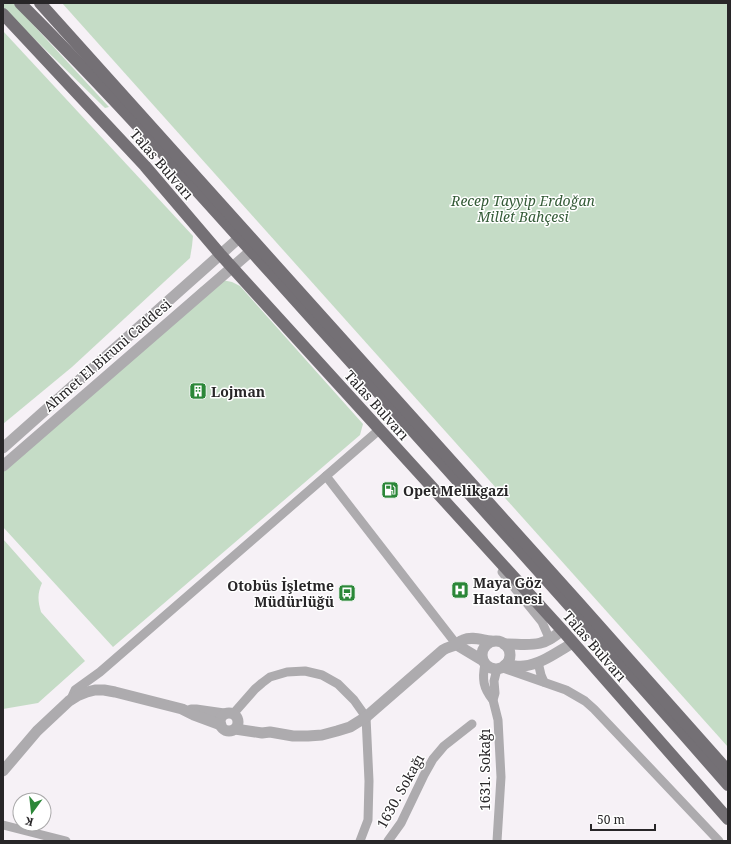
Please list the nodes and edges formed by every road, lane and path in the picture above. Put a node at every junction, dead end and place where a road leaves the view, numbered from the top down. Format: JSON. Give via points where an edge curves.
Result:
{"nodes":[{"id":1,"x":20,"y":3,"type":"edge"},
{"id":2,"x":40,"y":3,"type":"edge"},
{"id":3,"x":3,"y":14,"type":"edge"},
{"id":4,"x":239,"y":238,"type":"junction"},
{"id":5,"x":250,"y":251,"type":"junction"},
{"id":6,"x":220,"y":254,"type":"junction"},
{"id":7,"x":231,"y":267,"type":"junction"},
{"id":8,"x":379,"y":430,"type":"junction"},
{"id":9,"x":3,"y":448,"type":"edge"},
{"id":10,"x":5,"y":462,"type":"edge"},
{"id":11,"x":326,"y":476,"type":"junction"},
{"id":12,"x":472,"y":532,"type":"junction"},
{"id":13,"x":562,"y":630,"type":"junction"},
{"id":14,"x":550,"y":640,"type":"junction"},
{"id":15,"x":492,"y":642,"type":"junction"},
{"id":16,"x":573,"y":642,"type":"junction"},
{"id":17,"x":504,"y":644,"type":"junction"},
{"id":18,"x":457,"y":645,"type":"junction"},
{"id":19,"x":484,"y":662,"type":"junction"},
{"id":20,"x":538,"y":662,"type":"junction"},
{"id":21,"x":501,"y":667,"type":"junction"},
{"id":22,"x":544,"y":682,"type":"junction"},
{"id":23,"x":493,"y":700,"type":"junction"},
{"id":24,"x":70,"y":701,"type":"junction"},
{"id":25,"x":366,"y":717,"type":"junction"},
{"id":26,"x":230,"y":721,"type":"junction"},
{"id":27,"x":472,"y":724,"type":"dead end"},
{"id":28,"x":3,"y":771,"type":"edge"},
{"id":29,"x":728,"y":771,"type":"edge"},
{"id":30,"x":728,"y":785,"type":"edge"},
{"id":31,"x":728,"y":819,"type":"edge"},
{"id":32,"x":3,"y":825,"type":"edge"},
{"id":33,"x":708,"y":830,"type":"junction"},
{"id":34,"x":66,"y":841,"type":"edge"},
{"id":35,"x":360,"y":841,"type":"edge"},
{"id":36,"x":388,"y":841,"type":"edge"},
{"id":37,"x":497,"y":841,"type":"edge"},
{"id":38,"x":712,"y":841,"type":"edge"},
{"id":39,"x":719,"y":841,"type":"edge"}],
"edges":[{"from":1,"to":4,"type":"main road","name":"Talas Bulvarı","via":[[133,121]]},
{"from":2,"to":29,"type":"main road"},
{"from":3,"to":6,"type":"main road","name":"Talas Bulvarı","via":[[145,166]]},
{"from":4,"to":5,"type":"main road","name":"Talas Bulvarı"},
{"from":4,"to":6,"type":"street","name":"Ahmet El Biruni Caddesi"},
{"from":5,"to":7,"type":"street","name":"Ahmet El Biruni Caddesi"},
{"from":5,"to":30,"type":"main road","name":"Talas Bulvarı"},
{"from":6,"to":7,"type":"main road","name":"Talas Bulvarı"},
{"from":6,"to":9,"type":"street","name":"Ahmet El Biruni Caddesi"},
{"from":7,"to":8,"type":"main road","name":"Talas Bulvarı"},
{"from":7,"to":10,"type":"street","name":"Ahmet El Biruni Caddesi"},
{"from":8,"to":11,"type":"street"},
{"from":8,"to":12,"type":"main road","name":"Talas Bulvarı"},
{"from":11,"to":18,"type":"street"},
{"from":11,"to":24,"type":"street","via":[[100,672],[75,690]]},
{"from":12,"to":13,"type":"main road","name":"Talas Bulvarı"},
{"from":12,"to":14,"type":"street","via":[[542,622]]},
{"from":13,"to":14,"type":"street"},
{"from":13,"to":16,"type":"main road","name":"Talas Bulvarı"},
{"from":14,"to":17,"type":"street","via":[[535,644]]},
{"from":15,"to":17,"type":"street"},
{"from":15,"to":18,"type":"street","via":[[472,638],[460,641]]},
{"from":15,"to":19,"type":"street","via":[[482,651]]},
{"from":16,"to":20,"type":"street"},
{"from":16,"to":31,"type":"main road","name":"Talas Bulvarı"},
{"from":17,"to":21,"type":"street","via":[[510,656]]},
{"from":18,"to":19,"type":"street"},
{"from":18,"to":25,"type":"street","via":[[449,646],[438,654]]},
{"from":19,"to":21,"type":"street","via":[[492,668]]},
{"from":19,"to":23,"type":"street","name":"1631. Sokağı","via":[[484,682]]},
{"from":20,"to":21,"type":"street","via":[[532,665]]},
{"from":20,"to":22,"type":"street"},
{"from":21,"to":22,"type":"street"},
{"from":21,"to":23,"type":"street","name":"1631. Sokağı","via":[[494,681]]},
{"from":22,"to":33,"type":"street","via":[[576,695],[594,709]]},
{"from":23,"to":37,"type":"street","name":"1631. Sokağı","via":[[498,720],[500,763]]},
{"from":24,"to":26,"type":"street","via":[[87,692],[104,690],[182,710],[196,710]]},
{"from":24,"to":28,"type":"street","via":[[37,731]]},
{"from":25,"to":26,"type":"street","via":[[337,731],[308,736],[270,732],[263,728]]},
{"from":25,"to":26,"type":"street","via":[[338,684],[313,672],[297,671],[270,677],[255,689]]},
{"from":25,"to":35,"type":"street","via":[[370,781],[368,820]]},
{"from":27,"to":36,"type":"street","name":"1630. Sokağı","via":[[444,746],[433,759],[401,823]]},
{"from":32,"to":34,"type":"street"},
{"from":33,"to":38,"type":"street"},
{"from":33,"to":39,"type":"street"}]}
